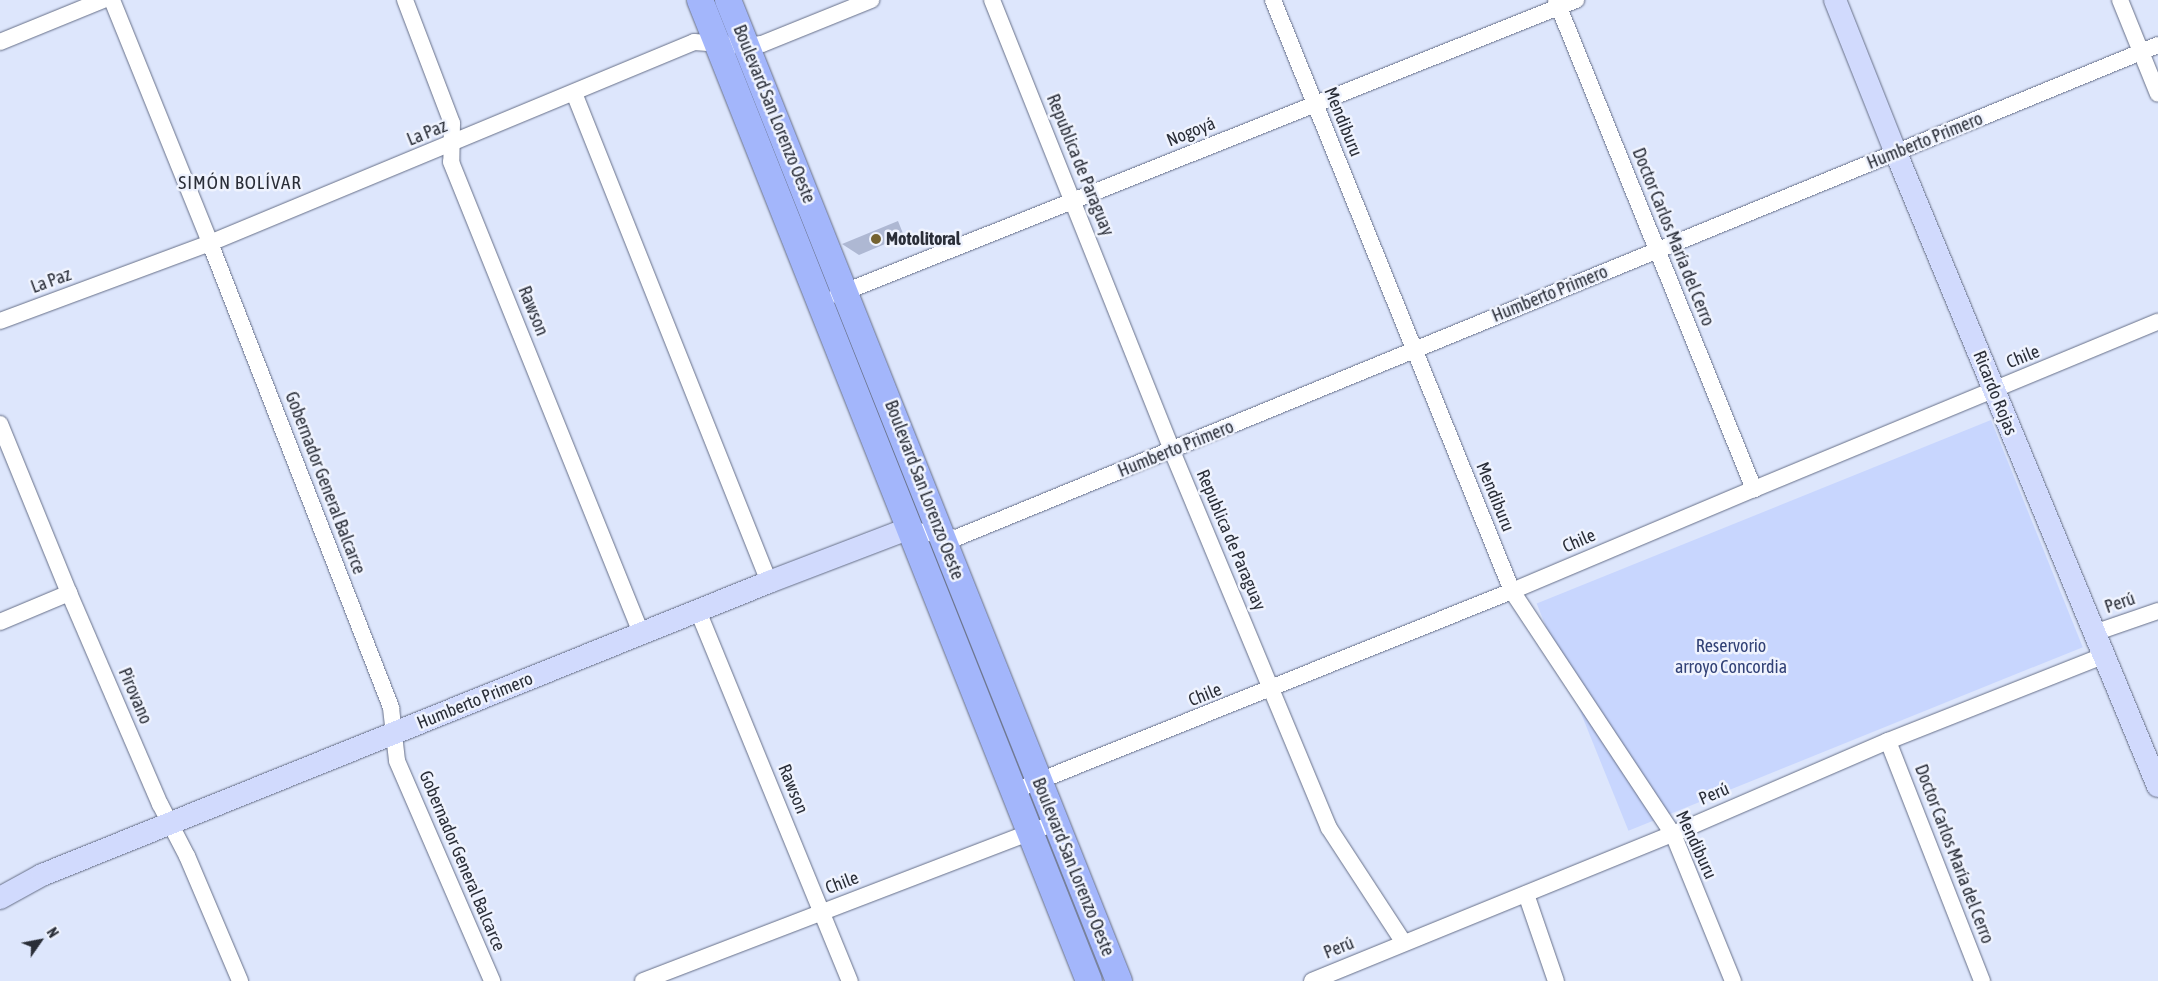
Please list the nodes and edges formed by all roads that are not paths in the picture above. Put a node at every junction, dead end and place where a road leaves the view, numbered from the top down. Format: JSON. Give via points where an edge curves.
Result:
{"nodes":[{"id":1,"x":103,"y":0,"type":"edge"},
{"id":2,"x":112,"y":0,"type":"edge"},
{"id":3,"x":405,"y":0,"type":"edge"},
{"id":4,"x":700,"y":0,"type":"edge"},
{"id":5,"x":728,"y":0,"type":"edge"},
{"id":6,"x":871,"y":0,"type":"edge"},
{"id":7,"x":992,"y":0,"type":"edge"},
{"id":8,"x":1273,"y":0,"type":"edge"},
{"id":9,"x":1576,"y":0,"type":"edge"},
{"id":10,"x":1835,"y":0,"type":"edge"},
{"id":11,"x":2120,"y":0,"type":"edge"},
{"id":12,"x":1557,"y":4,"type":"edge"},
{"id":13,"x":0,"y":42,"type":"edge"},
{"id":14,"x":718,"y":43,"type":"junction"},
{"id":15,"x":2158,"y":45,"type":"edge"},
{"id":16,"x":747,"y":46,"type":"junction"},
{"id":17,"x":2141,"y":52,"type":"junction"},
{"id":18,"x":574,"y":94,"type":"junction"},
{"id":19,"x":2158,"y":94,"type":"edge"},
{"id":20,"x":1314,"y":104,"type":"junction"},
{"id":21,"x":452,"y":144,"type":"junction"},
{"id":22,"x":1896,"y":153,"type":"junction"},
{"id":23,"x":1074,"y":202,"type":"junction"},
{"id":24,"x":210,"y":243,"type":"junction"},
{"id":25,"x":1657,"y":251,"type":"junction"},
{"id":26,"x":846,"y":291,"type":"junction"},
{"id":27,"x":821,"y":301,"type":"junction"},
{"id":28,"x":0,"y":321,"type":"edge"},
{"id":29,"x":2158,"y":322,"type":"edge"},
{"id":30,"x":1413,"y":350,"type":"junction"},
{"id":31,"x":1994,"y":390,"type":"junction"},
{"id":32,"x":0,"y":424,"type":"edge"},
{"id":33,"x":1172,"y":451,"type":"junction"},
{"id":34,"x":1754,"y":488,"type":"junction"},
{"id":35,"x":908,"y":529,"type":"junction"},
{"id":36,"x":942,"y":537,"type":"junction"},
{"id":37,"x":769,"y":582,"type":"junction"},
{"id":38,"x":1512,"y":591,"type":"junction"},
{"id":39,"x":69,"y":593,"type":"junction"},
{"id":40,"x":698,"y":611,"type":"junction"},
{"id":41,"x":2158,"y":611,"type":"edge"},
{"id":42,"x":0,"y":622,"type":"edge"},
{"id":43,"x":641,"y":633,"type":"junction"},
{"id":44,"x":2094,"y":633,"type":"junction"},
{"id":45,"x":2104,"y":656,"type":"junction"},
{"id":46,"x":1272,"y":690,"type":"junction"},
{"id":47,"x":394,"y":734,"type":"junction"},
{"id":48,"x":1888,"y":742,"type":"junction"},
{"id":49,"x":1039,"y":782,"type":"junction"},
{"id":50,"x":2158,"y":786,"type":"edge"},
{"id":51,"x":1014,"y":791,"type":"junction"},
{"id":52,"x":1055,"y":823,"type":"junction"},
{"id":53,"x":169,"y":824,"type":"junction"},
{"id":54,"x":1030,"y":833,"type":"junction"},
{"id":55,"x":1672,"y":834,"type":"junction"},
{"id":56,"x":42,"y":875,"type":"junction"},
{"id":57,"x":0,"y":885,"type":"edge"},
{"id":58,"x":1526,"y":894,"type":"junction"},
{"id":59,"x":0,"y":898,"type":"edge"},
{"id":60,"x":822,"y":912,"type":"junction"},
{"id":61,"x":1404,"y":943,"type":"junction"},
{"id":62,"x":673,"y":976,"type":"edge"},
{"id":63,"x":240,"y":981,"type":"edge"},
{"id":64,"x":492,"y":981,"type":"edge"},
{"id":65,"x":644,"y":981,"type":"edge"},
{"id":66,"x":850,"y":981,"type":"edge"},
{"id":67,"x":1089,"y":981,"type":"edge"},
{"id":68,"x":1119,"y":981,"type":"edge"},
{"id":69,"x":1312,"y":981,"type":"edge"},
{"id":70,"x":1556,"y":981,"type":"edge"},
{"id":71,"x":1733,"y":981,"type":"edge"},
{"id":72,"x":1982,"y":981,"type":"edge"}],
"edges":[{"from":1,"to":13,"type":"street"},
{"from":2,"to":24,"type":"street","name":"Gobernador General Balcarce"},
{"from":3,"to":21,"type":"street","name":"Rawson","via":[[452,123]]},
{"from":4,"to":14,"type":"main road","name":"Boulevard San Lorenzo Oeste"},
{"from":5,"to":16,"type":"main road","name":"Boulevard San Lorenzo Oeste"},
{"from":6,"to":16,"type":"street","name":"La Paz","via":[[762,44]]},
{"from":7,"to":23,"type":"street","name":"Republica de Paraguay"},
{"from":8,"to":20,"type":"street","name":"Mendiburu"},
{"from":9,"to":12,"type":"street","name":"Nogoyá"},
{"from":10,"to":22,"type":"street","name":"Ricardo Rojas"},
{"from":11,"to":17,"type":"street"},
{"from":12,"to":20,"type":"street","name":"Nogoyá"},
{"from":12,"to":25,"type":"street","name":"Doctor Carlos María del Cerro"},
{"from":14,"to":16,"type":"street","name":"La Paz"},
{"from":14,"to":18,"type":"street","name":"La Paz","via":[[694,42]]},
{"from":14,"to":27,"type":"main road","name":"Boulevard San Lorenzo Oeste"},
{"from":15,"to":17,"type":"street","name":"Humberto Primero"},
{"from":16,"to":26,"type":"main road","name":"Boulevard San Lorenzo Oeste"},
{"from":17,"to":19,"type":"street"},
{"from":17,"to":22,"type":"street","name":"Humberto Primero"},
{"from":18,"to":21,"type":"street","name":"La Paz"},
{"from":18,"to":37,"type":"street"},
{"from":20,"to":23,"type":"street","name":"Nogoyá"},
{"from":20,"to":30,"type":"street","name":"Mendiburu"},
{"from":21,"to":24,"type":"street","name":"La Paz"},
{"from":21,"to":43,"type":"street","name":"Rawson","via":[[451,162]]},
{"from":22,"to":25,"type":"street","name":"Humberto Primero"},
{"from":22,"to":31,"type":"street","name":"Ricardo Rojas"},
{"from":23,"to":26,"type":"street","name":"Nogoyá"},
{"from":23,"to":33,"type":"street","name":"Republica de Paraguay"},
{"from":24,"to":28,"type":"street","name":"La Paz"},
{"from":24,"to":47,"type":"street","name":"Gobernador General Balcarce","via":[[390,708]]},
{"from":25,"to":30,"type":"street","name":"Humberto Primero"},
{"from":25,"to":34,"type":"street","name":"Doctor Carlos María del Cerro"},
{"from":26,"to":27,"type":"street","name":"Nogoyá"},
{"from":26,"to":36,"type":"main road","name":"Boulevard San Lorenzo Oeste"},
{"from":27,"to":35,"type":"main road","name":"Boulevard San Lorenzo Oeste"},
{"from":29,"to":31,"type":"street","name":"Chile"},
{"from":30,"to":33,"type":"street","name":"Humberto Primero"},
{"from":30,"to":38,"type":"street","name":"Mendiburu"},
{"from":31,"to":34,"type":"street","name":"Chile"},
{"from":31,"to":44,"type":"street","name":"Ricardo Rojas"},
{"from":32,"to":39,"type":"street","name":"Pirovano"},
{"from":33,"to":36,"type":"street","name":"Humberto Primero","via":[[956,538]]},
{"from":33,"to":46,"type":"street","name":"Republica de Paraguay"},
{"from":34,"to":38,"type":"street","name":"Chile"},
{"from":35,"to":36,"type":"street"},
{"from":35,"to":37,"type":"street","name":"Humberto Primero"},
{"from":35,"to":51,"type":"main road","name":"Boulevard San Lorenzo Oeste"},
{"from":36,"to":49,"type":"main road","name":"Boulevard San Lorenzo Oeste"},
{"from":37,"to":40,"type":"street","name":"Humberto Primero"},
{"from":38,"to":46,"type":"street","name":"Chile"},
{"from":38,"to":55,"type":"street","name":"Mendiburu"},
{"from":39,"to":42,"type":"street"},
{"from":39,"to":53,"type":"street","name":"Pirovano"},
{"from":40,"to":43,"type":"street","name":"Humberto Primero"},
{"from":40,"to":60,"type":"street","name":"Rawson"},
{"from":41,"to":44,"type":"street","name":"Perú"},
{"from":43,"to":47,"type":"street","name":"Humberto Primero"},
{"from":44,"to":45,"type":"street","name":"Ricardo Rojas"},
{"from":45,"to":48,"type":"street","name":"Perú"},
{"from":45,"to":50,"type":"street","name":"Ricardo Rojas"},
{"from":46,"to":49,"type":"street","name":"Chile"},
{"from":46,"to":61,"type":"street","name":"Republica de Paraguay","via":[[1329,828]]},
{"from":47,"to":53,"type":"street","name":"Humberto Primero"},
{"from":47,"to":64,"type":"street","name":"Gobernador General Balcarce","via":[[397,761]]},
{"from":48,"to":55,"type":"street","name":"Perú"},
{"from":48,"to":72,"type":"street","name":"Doctor Carlos María del Cerro"},
{"from":49,"to":51,"type":"street","name":"Chile"},
{"from":49,"to":52,"type":"main road","name":"Boulevard San Lorenzo Oeste"},
{"from":51,"to":54,"type":"main road","name":"Boulevard San Lorenzo Oeste"},
{"from":52,"to":54,"type":"street","name":"Chile"},
{"from":52,"to":68,"type":"main road","name":"Boulevard San Lorenzo Oeste"},
{"from":53,"to":56,"type":"street","name":"Humberto Primero"},
{"from":53,"to":63,"type":"street","name":"Pirovano","via":[[187,856]]},
{"from":54,"to":60,"type":"street","name":"Chile"},
{"from":54,"to":67,"type":"main road","name":"Boulevard San Lorenzo Oeste"},
{"from":55,"to":58,"type":"street","name":"Perú"},
{"from":55,"to":71,"type":"street","name":"Mendiburu"},
{"from":56,"to":57,"type":"street"},
{"from":56,"to":59,"type":"street"},
{"from":58,"to":61,"type":"street","name":"Perú"},
{"from":58,"to":70,"type":"street"},
{"from":60,"to":62,"type":"street","name":"Chile"},
{"from":60,"to":66,"type":"street","name":"Rawson"},
{"from":61,"to":69,"type":"street","name":"Perú"},
{"from":62,"to":65,"type":"street","name":"Chile"}]}
